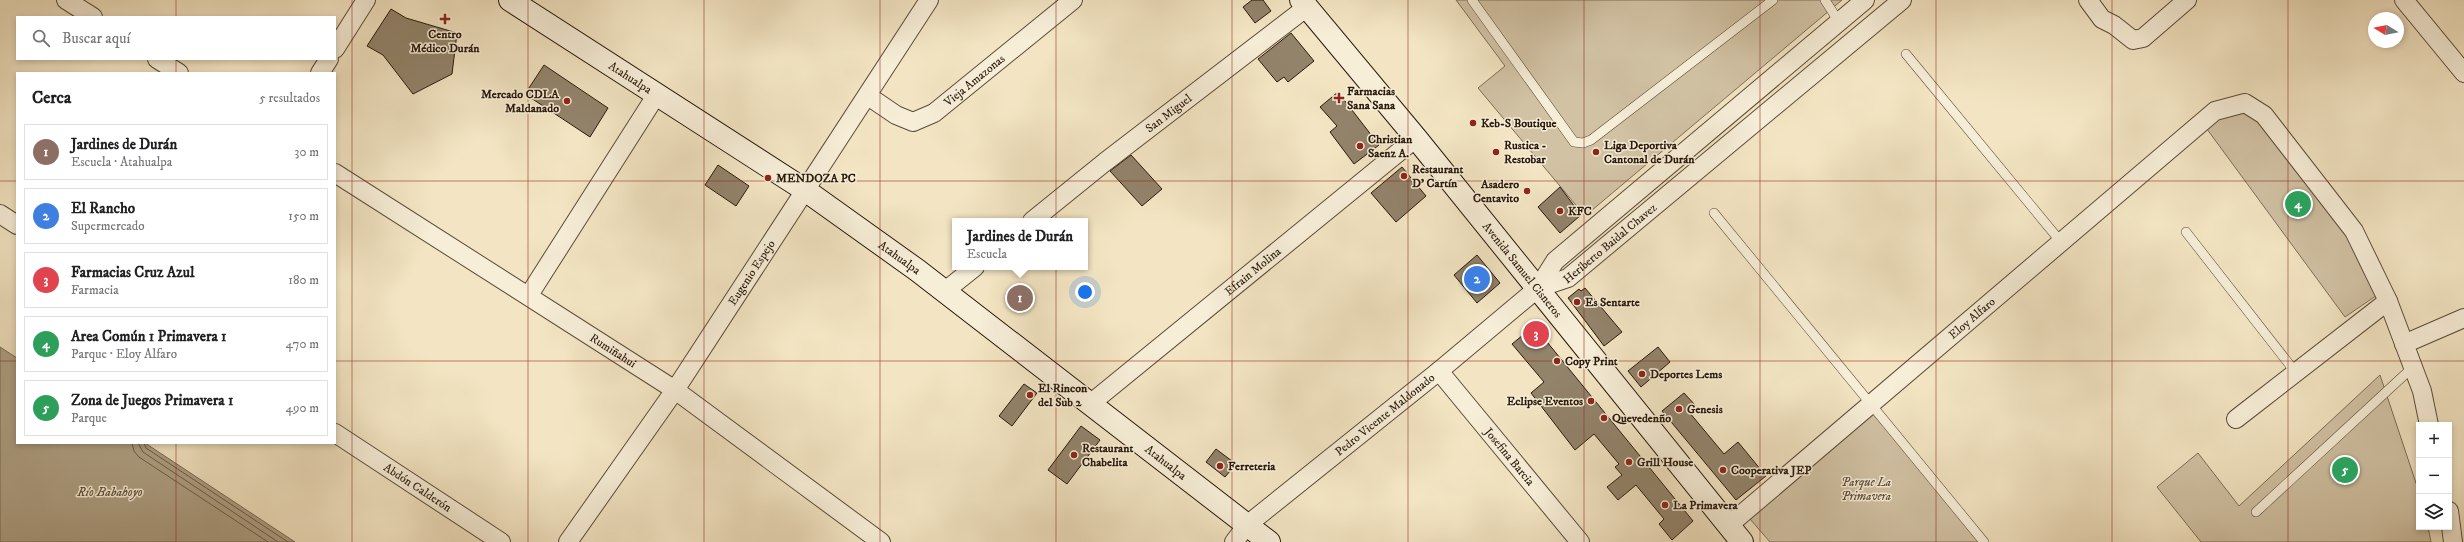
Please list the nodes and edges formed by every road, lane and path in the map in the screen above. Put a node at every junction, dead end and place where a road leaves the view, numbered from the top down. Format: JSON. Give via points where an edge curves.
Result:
{"nodes":[{"id":1,"x":66,"y":0,"type":"edge"},
{"id":2,"x":366,"y":0,"type":"edge"},
{"id":3,"x":510,"y":0,"type":"edge"},
{"id":4,"x":929,"y":0,"type":"edge"},
{"id":5,"x":1073,"y":0,"type":"edge"},
{"id":6,"x":1472,"y":0,"type":"edge"},
{"id":7,"x":1773,"y":0,"type":"edge"},
{"id":8,"x":1825,"y":0,"type":"edge"},
{"id":9,"x":1865,"y":0,"type":"edge"},
{"id":10,"x":1902,"y":0,"type":"edge"},
{"id":11,"x":2088,"y":0,"type":"edge"},
{"id":12,"x":2187,"y":0,"type":"edge"},
{"id":13,"x":2404,"y":0,"type":"edge"},
{"id":14,"x":1304,"y":4,"type":"edge"},
{"id":15,"x":90,"y":16,"type":"edge"},
{"id":16,"x":1839,"y":22,"type":"junction"},
{"id":17,"x":336,"y":47,"type":"edge"},
{"id":18,"x":1906,"y":54,"type":"dead end"},
{"id":19,"x":159,"y":60,"type":"edge"},
{"id":20,"x":327,"y":60,"type":"edge"},
{"id":21,"x":2461,"y":64,"type":"edge"},
{"id":22,"x":177,"y":72,"type":"edge"},
{"id":23,"x":321,"y":72,"type":"edge"},
{"id":24,"x":657,"y":94,"type":"junction"},
{"id":25,"x":868,"y":96,"type":"junction"},
{"id":26,"x":1416,"y":138,"type":"junction"},
{"id":27,"x":336,"y":174,"type":"edge"},
{"id":28,"x":805,"y":190,"type":"junction"},
{"id":29,"x":1714,"y":213,"type":"dead end"},
{"id":30,"x":0,"y":214,"type":"edge"},
{"id":31,"x":1036,"y":218,"type":"edge"},
{"id":32,"x":16,"y":224,"type":"edge"},
{"id":33,"x":2186,"y":232,"type":"dead end"},
{"id":34,"x":2061,"y":242,"type":"junction"},
{"id":35,"x":971,"y":270,"type":"edge"},
{"id":36,"x":1538,"y":288,"type":"junction"},
{"id":37,"x":945,"y":292,"type":"junction"},
{"id":38,"x":529,"y":296,"type":"junction"},
{"id":39,"x":2388,"y":301,"type":"junction"},
{"id":40,"x":2464,"y":318,"type":"edge"},
{"id":41,"x":2404,"y":344,"type":"junction"},
{"id":42,"x":2413,"y":367,"type":"junction"},
{"id":43,"x":1439,"y":371,"type":"junction"},
{"id":44,"x":2296,"y":373,"type":"junction"},
{"id":45,"x":675,"y":390,"type":"junction"},
{"id":46,"x":1872,"y":403,"type":"junction"},
{"id":47,"x":1090,"y":404,"type":"junction"},
{"id":48,"x":2236,"y":419,"type":"dead end"},
{"id":49,"x":2429,"y":422,"type":"edge"},
{"id":50,"x":336,"y":435,"type":"edge"},
{"id":51,"x":2256,"y":512,"type":"dead end"},
{"id":52,"x":1247,"y":525,"type":"junction"},
{"id":53,"x":1729,"y":525,"type":"junction"},
{"id":54,"x":2451,"y":530,"type":"edge"},
{"id":55,"x":501,"y":542,"type":"edge"},
{"id":56,"x":568,"y":542,"type":"edge"},
{"id":57,"x":882,"y":542,"type":"edge"},
{"id":58,"x":1234,"y":542,"type":"edge"},
{"id":59,"x":1269,"y":542,"type":"edge"},
{"id":60,"x":1580,"y":542,"type":"edge"},
{"id":61,"x":1742,"y":542,"type":"edge"},
{"id":62,"x":1984,"y":542,"type":"edge"},
{"id":63,"x":2453,"y":542,"type":"edge"}],
"edges":[{"from":1,"to":15,"type":"street"},
{"from":2,"to":17,"type":"street"},
{"from":3,"to":24,"type":"street","name":"Atahualpa"},
{"from":4,"to":25,"type":"street","name":"Eugenio Espejo"},
{"from":5,"to":25,"type":"street","name":"Vieja Amazonas","via":[[934,113],[913,122],[896,115]]},
{"from":6,"to":7,"type":"lane","via":[[1574,142],[1583,143],[1591,140]]},
{"from":8,"to":16,"type":"lane"},
{"from":9,"to":16,"type":"street","name":"Heriberto Baidal Chavez"},
{"from":10,"to":36,"type":"street","name":"Heriberto Baidal Chavez","via":[[1568,278]]},
{"from":11,"to":12,"type":"street","via":[[2102,19],[2132,40],[2143,38]]},
{"from":13,"to":21,"type":"street"},
{"from":14,"to":26,"type":"street","name":"Avenida Samuel Cisneros"},
{"from":14,"to":31,"type":"street","name":"San Miguel"},
{"from":16,"to":36,"type":"street","name":"Heriberto Baidal Chavez","via":[[1555,261]]},
{"from":18,"to":34,"type":"lane"},
{"from":19,"to":22,"type":"street"},
{"from":20,"to":23,"type":"street"},
{"from":24,"to":28,"type":"street","name":"Atahualpa"},
{"from":24,"to":38,"type":"street"},
{"from":25,"to":28,"type":"street","name":"Eugenio Espejo"},
{"from":26,"to":36,"type":"street","name":"Avenida Samuel Cisneros"},
{"from":26,"to":47,"type":"street","name":"Efrain Molina"},
{"from":27,"to":38,"type":"street","name":"Rumiñahui"},
{"from":28,"to":37,"type":"street","name":"Atahualpa"},
{"from":28,"to":45,"type":"street","name":"Eugenio Espejo"},
{"from":29,"to":46,"type":"lane"},
{"from":30,"to":32,"type":"street"},
{"from":33,"to":44,"type":"lane"},
{"from":34,"to":39,"type":"street","name":"Eloy Alfaro","via":[[2215,112],[2245,104],[2264,115],[2354,231]]},
{"from":34,"to":46,"type":"street","name":"Eloy Alfaro"},
{"from":35,"to":37,"type":"street"},
{"from":36,"to":43,"type":"street","name":"Pedro Vicente Maldonado"},
{"from":36,"to":53,"type":"street","name":"Avenida Samuel Cisneros"},
{"from":37,"to":47,"type":"street","name":"Atahualpa"},
{"from":38,"to":45,"type":"street","name":"Rumiñahui"},
{"from":39,"to":41,"type":"street"},
{"from":39,"to":44,"type":"street"},
{"from":40,"to":41,"type":"street"},
{"from":41,"to":42,"type":"street"},
{"from":42,"to":49,"type":"street"},
{"from":42,"to":51,"type":"lane"},
{"from":43,"to":52,"type":"street","name":"Pedro Vicente Maldonado"},
{"from":43,"to":60,"type":"street","name":"Josefina Barcia"},
{"from":44,"to":48,"type":"street"},
{"from":45,"to":56,"type":"street","name":"Eugenio Espejo"},
{"from":45,"to":57,"type":"street","name":"Rumiñahui"},
{"from":46,"to":53,"type":"street","name":"Eloy Alfaro"},
{"from":46,"to":62,"type":"lane"},
{"from":47,"to":52,"type":"street","name":"Atahualpa"},
{"from":50,"to":55,"type":"street","name":"Abdón Calderón"},
{"from":52,"to":58,"type":"street","name":"Pedro Vicente Maldonado"},
{"from":52,"to":59,"type":"street","name":"Atahualpa"},
{"from":53,"to":61,"type":"street","name":"Avenida Samuel Cisneros"},
{"from":54,"to":63,"type":"street"}]}
